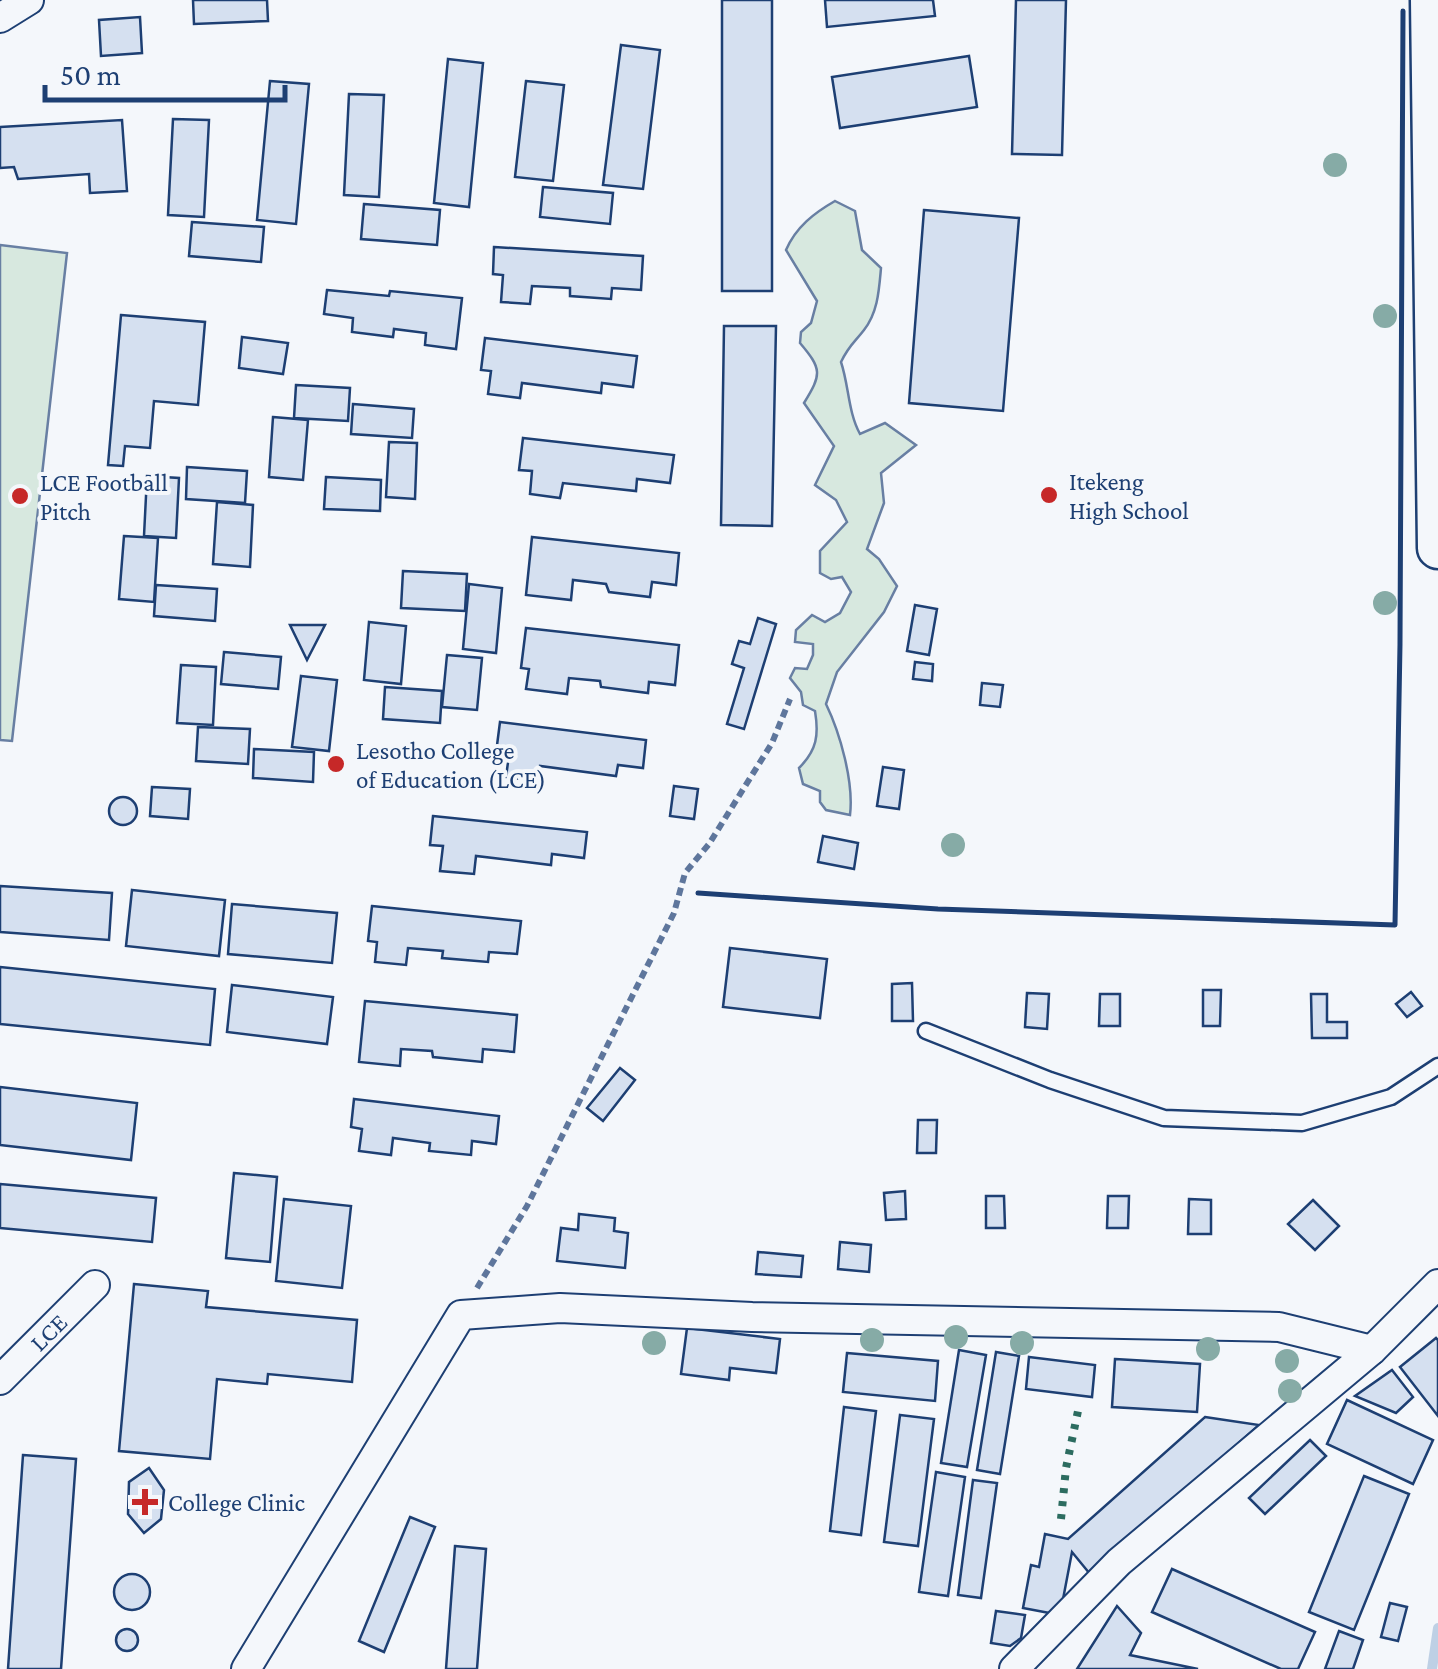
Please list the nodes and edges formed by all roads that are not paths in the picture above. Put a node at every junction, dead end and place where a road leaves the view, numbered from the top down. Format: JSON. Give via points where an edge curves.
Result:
{"nodes":[{"id":1,"x":29,"y":0,"type":"edge"},
{"id":2,"x":1430,"y":0,"type":"edge"},
{"id":3,"x":0,"y":18,"type":"edge"},
{"id":4,"x":1438,"y":548,"type":"edge"},
{"id":5,"x":926,"y":1031,"type":"dead end"},
{"id":6,"x":1438,"y":1066,"type":"edge"},
{"id":7,"x":1438,"y":1284,"type":"edge"},
{"id":8,"x":95,"y":1285,"type":"dead end"},
{"id":9,"x":1372,"y":1350,"type":"junction"},
{"id":10,"x":0,"y":1380,"type":"edge"},
{"id":11,"x":246,"y":1669,"type":"edge"},
{"id":12,"x":1014,"y":1669,"type":"edge"}],
"edges":[{"from":1,"to":3,"type":"street"},
{"from":2,"to":4,"type":"street"},
{"from":5,"to":6,"type":"lane","via":[[1164,1118],[1302,1123],[1391,1097]]},
{"from":7,"to":9,"type":"street"},
{"from":8,"to":10,"type":"street","name":"LCE"},
{"from":9,"to":11,"type":"street","via":[[1279,1327],[560,1308],[461,1315]]},
{"from":9,"to":12,"type":"street","via":[[1119,1562]]}]}
